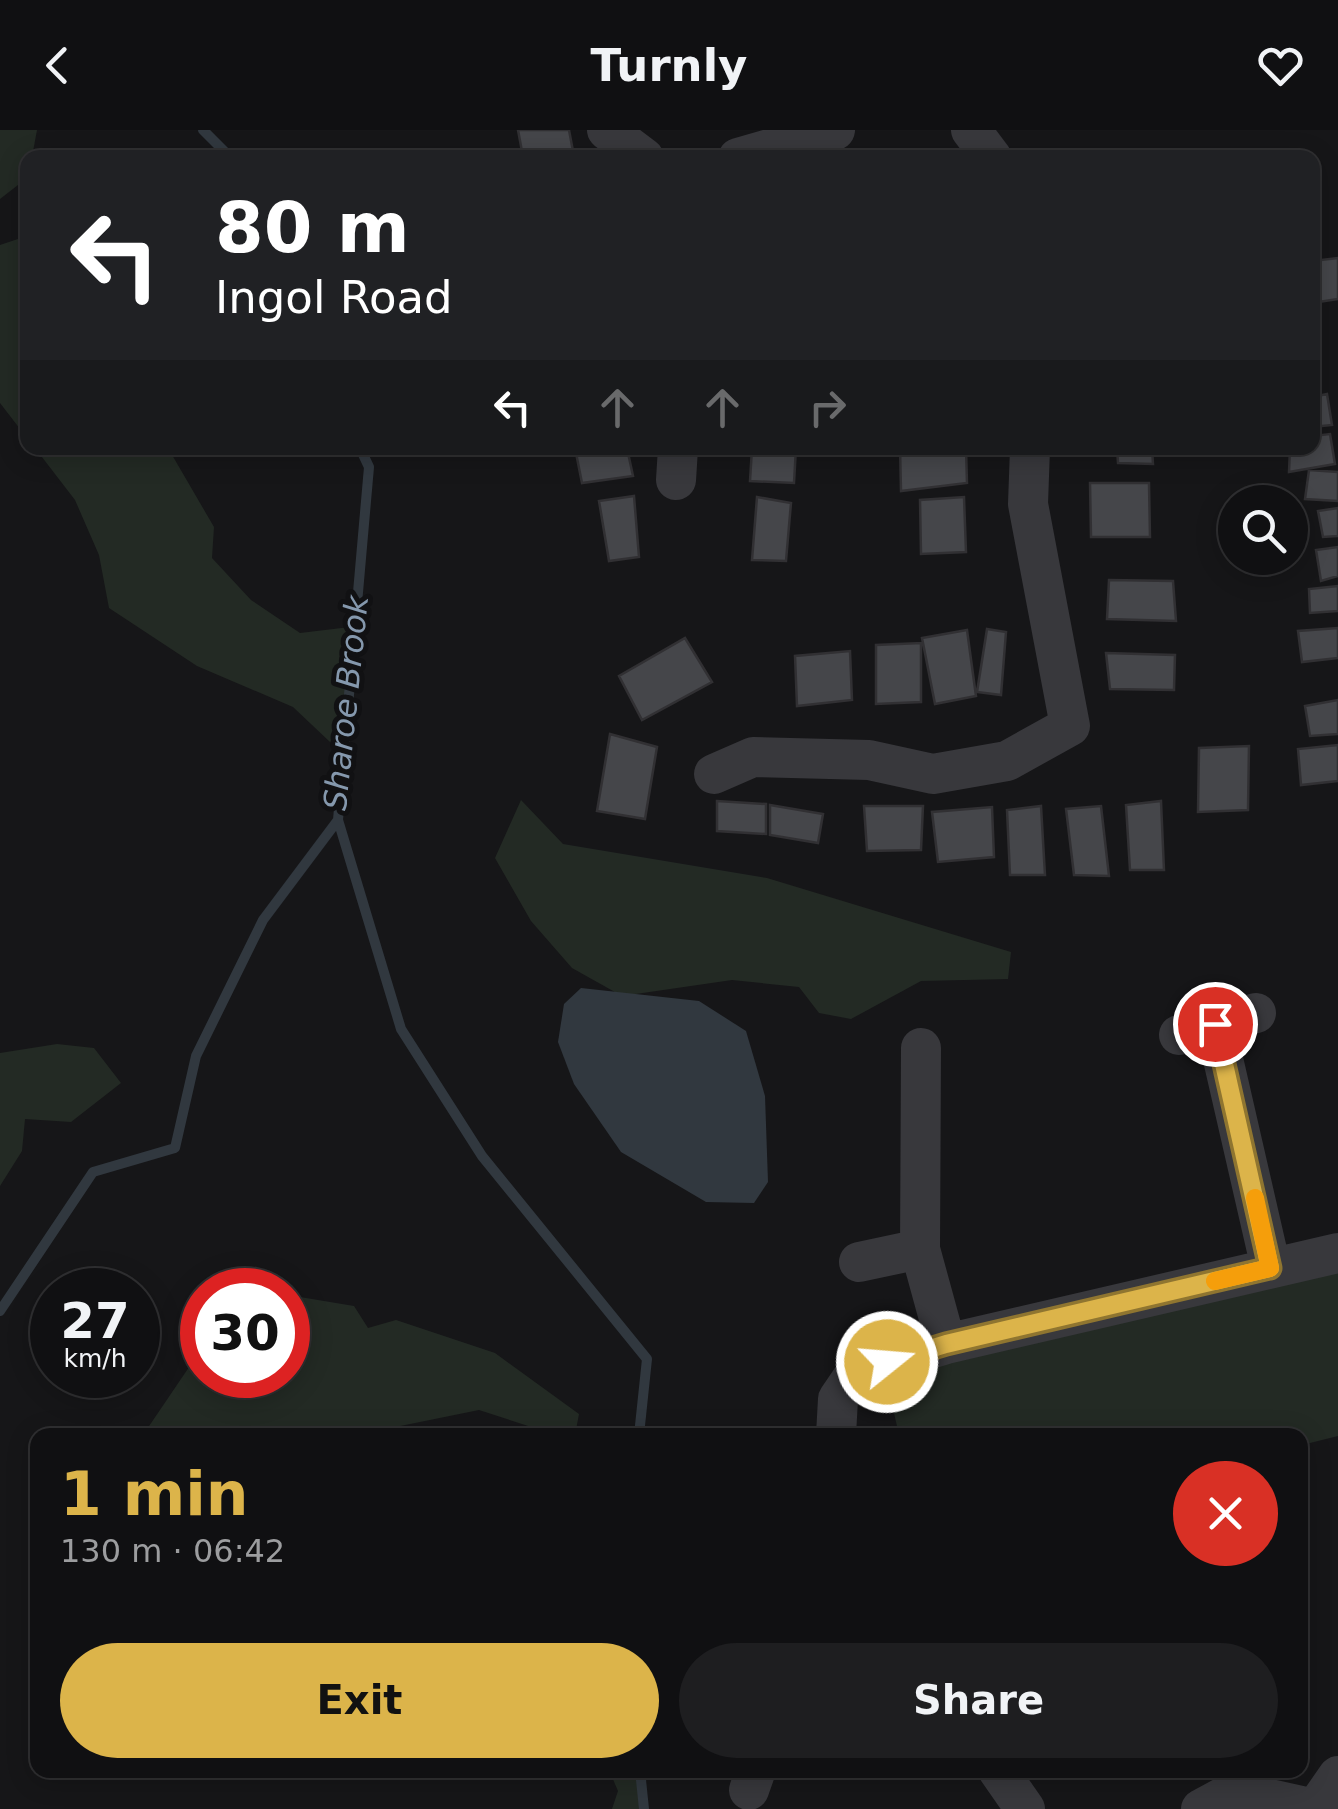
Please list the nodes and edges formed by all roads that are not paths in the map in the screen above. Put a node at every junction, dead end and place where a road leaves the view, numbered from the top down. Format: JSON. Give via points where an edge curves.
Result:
{"nodes":[{"id":1,"x":607,"y":130,"type":"edge"},
{"id":2,"x":835,"y":130,"type":"edge"},
{"id":3,"x":633,"y":150,"type":"edge"},
{"id":4,"x":766,"y":150,"type":"edge"},
{"id":5,"x":1030,"y":455,"type":"edge"},
{"id":6,"x":714,"y":774,"type":"dead end"},
{"id":7,"x":1256,"y":1013,"type":"dead end"},
{"id":8,"x":921,"y":1048,"type":"dead end"},
{"id":9,"x":920,"y":1250,"type":"junction"},
{"id":10,"x":1338,"y":1253,"type":"edge"},
{"id":11,"x":859,"y":1262,"type":"dead end"},
{"id":12,"x":1270,"y":1268,"type":"junction"},
{"id":13,"x":946,"y":1344,"type":"junction"},
{"id":14,"x":836,"y":1428,"type":"edge"},
{"id":15,"x":1338,"y":1776,"type":"edge"},
{"id":16,"x":1004,"y":1778,"type":"edge"},
{"id":17,"x":1025,"y":1809,"type":"edge"},
{"id":18,"x":1201,"y":1809,"type":"edge"}],
"edges":[{"from":1,"to":3,"type":"street"},
{"from":2,"to":4,"type":"street"},
{"from":5,"to":6,"type":"street","via":[[1028,504],[1070,726],[1008,761],[933,774],[868,760],[753,756]]},
{"from":7,"to":12,"type":"street","via":[[1197,1030]]},
{"from":8,"to":9,"type":"street"},
{"from":9,"to":11,"type":"street"},
{"from":9,"to":13,"type":"street"},
{"from":10,"to":12,"type":"street"},
{"from":12,"to":13,"type":"street"},
{"from":13,"to":14,"type":"street","via":[[858,1372],[838,1400]]},
{"from":15,"to":18,"type":"street","via":[[1315,1809],[1226,1796]]},
{"from":16,"to":17,"type":"street"}]}
